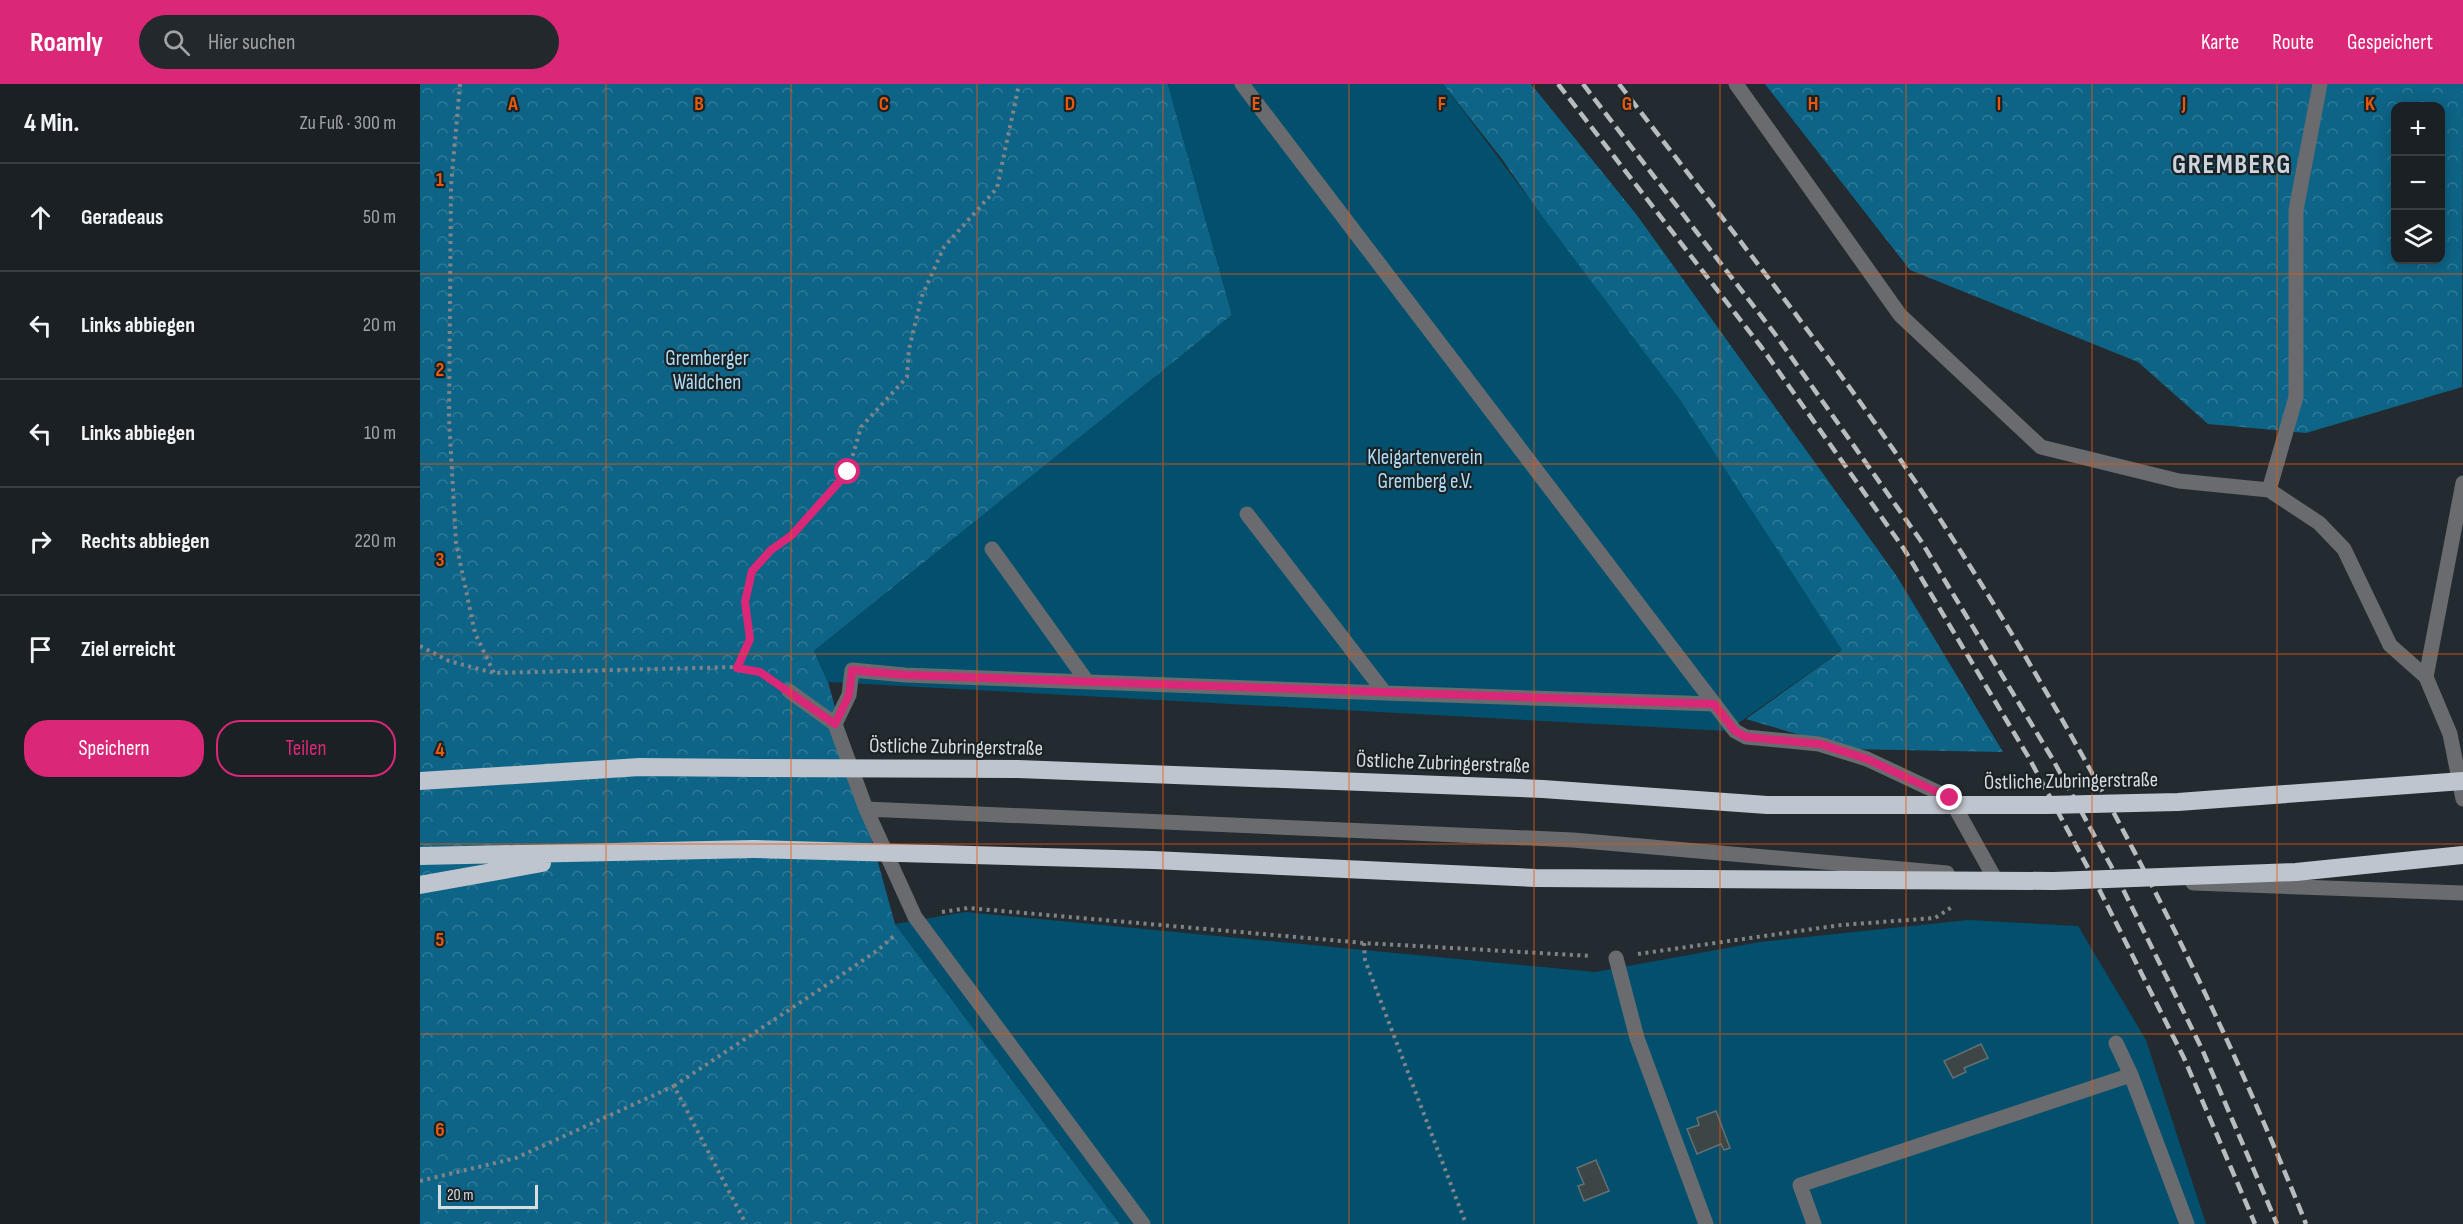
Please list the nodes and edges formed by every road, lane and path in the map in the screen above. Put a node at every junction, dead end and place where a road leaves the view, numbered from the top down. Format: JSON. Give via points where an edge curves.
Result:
{"nodes":[{"id":1,"x":460,"y":84,"type":"edge"},
{"id":2,"x":1019,"y":84,"type":"edge"},
{"id":3,"x":1242,"y":84,"type":"edge"},
{"id":4,"x":1736,"y":84,"type":"edge"},
{"id":5,"x":2320,"y":84,"type":"edge"},
{"id":6,"x":2463,"y":483,"type":"edge"},
{"id":7,"x":2269,"y":490,"type":"junction"},
{"id":8,"x":1247,"y":514,"type":"dead end"},
{"id":9,"x":992,"y":549,"type":"dead end"},
{"id":10,"x":420,"y":646,"type":"edge"},
{"id":11,"x":737,"y":668,"type":"junction"},
{"id":12,"x":494,"y":673,"type":"junction"},
{"id":13,"x":2426,"y":677,"type":"junction"},
{"id":14,"x":1086,"y":680,"type":"junction"},
{"id":15,"x":789,"y":692,"type":"joint"},
{"id":16,"x":1385,"y":693,"type":"junction"},
{"id":17,"x":1714,"y":704,"type":"junction"},
{"id":18,"x":835,"y":724,"type":"junction"},
{"id":19,"x":420,"y":781,"type":"edge"},
{"id":20,"x":2463,"y":781,"type":"edge"},
{"id":21,"x":2463,"y":799,"type":"edge"},
{"id":22,"x":866,"y":808,"type":"junction"},
{"id":23,"x":597,"y":853,"type":"junction"},
{"id":24,"x":2463,"y":855,"type":"edge"},
{"id":25,"x":420,"y":856,"type":"edge"},
{"id":26,"x":1994,"y":877,"type":"junction"},
{"id":27,"x":420,"y":885,"type":"edge"},
{"id":28,"x":2463,"y":893,"type":"edge"},
{"id":29,"x":1955,"y":904,"type":"dead end"},
{"id":30,"x":915,"y":917,"type":"junction"},
{"id":31,"x":1364,"y":943,"type":"junction"},
{"id":32,"x":1616,"y":958,"type":"junction"},
{"id":33,"x":2116,"y":1043,"type":"dead end"},
{"id":34,"x":2131,"y":1075,"type":"junction"},
{"id":35,"x":674,"y":1086,"type":"junction"},
{"id":36,"x":420,"y":1181,"type":"edge"},
{"id":37,"x":746,"y":1224,"type":"edge"},
{"id":38,"x":1143,"y":1224,"type":"edge"},
{"id":39,"x":1466,"y":1224,"type":"edge"},
{"id":40,"x":1706,"y":1224,"type":"edge"},
{"id":41,"x":1814,"y":1224,"type":"edge"},
{"id":42,"x":2187,"y":1224,"type":"edge"}],
"edges":[{"from":1,"to":12,"type":"path","via":[[451,186],[449,418],[456,543],[475,633]]},
{"from":2,"to":11,"type":"path","via":[[997,188],[944,247],[922,296],[909,349],[907,377],[861,427],[848,472],[792,535],[752,571],[745,602],[750,639]]},
{"from":3,"to":17,"type":"lane"},
{"from":4,"to":7,"type":"lane","via":[[1900,315],[2041,447],[2179,481]]},
{"from":5,"to":7,"type":"lane","via":[[2296,210],[2296,397]]},
{"from":6,"to":13,"type":"lane"},
{"from":7,"to":13,"type":"lane","via":[[2319,523],[2344,549],[2390,645]]},
{"from":8,"to":16,"type":"lane"},
{"from":9,"to":14,"type":"lane"},
{"from":10,"to":12,"type":"path","via":[[449,661]]},
{"from":11,"to":12,"type":"path"},
{"from":11,"to":15,"type":"path","via":[[760,672]]},
{"from":13,"to":21,"type":"lane","via":[[2450,734]]},
{"from":14,"to":16,"type":"lane"},
{"from":14,"to":18,"type":"lane","via":[[852,670],[849,695]]},
{"from":15,"to":18,"type":"lane"},
{"from":16,"to":17,"type":"lane"},
{"from":17,"to":26,"type":"lane","via":[[1735,731],[1746,737],[1820,744],[1867,759],[1950,798]]},
{"from":18,"to":22,"type":"lane"},
{"from":19,"to":20,"type":"highway","name":"Östliche Zubringerstraße","bridge":true,"via":[[640,767],[1018,769],[1543,789],[1767,805],[2047,805],[2178,802]]},
{"from":22,"to":26,"type":"lane","via":[[1573,840]]},
{"from":22,"to":30,"type":"lane"},
{"from":23,"to":24,"type":"highway","bridge":true,"via":[[754,849],[1153,860],[1535,878],[2043,881],[2296,872]]},
{"from":23,"to":25,"type":"highway"},
{"from":23,"to":27,"type":"highway"},
{"from":26,"to":28,"type":"lane"},
{"from":29,"to":32,"type":"path","via":[[1935,918],[1841,925]]},
{"from":30,"to":31,"type":"path","via":[[968,908]]},
{"from":30,"to":35,"type":"path","via":[[878,951]]},
{"from":30,"to":38,"type":"lane"},
{"from":31,"to":32,"type":"path"},
{"from":31,"to":39,"type":"path","via":[[1365,960]]},
{"from":32,"to":40,"type":"lane","via":[[1637,1038]]},
{"from":33,"to":34,"type":"lane"},
{"from":34,"to":41,"type":"lane","via":[[1800,1185]]},
{"from":34,"to":42,"type":"lane"},
{"from":35,"to":36,"type":"path","via":[[516,1158]]},
{"from":35,"to":37,"type":"path"}]}
